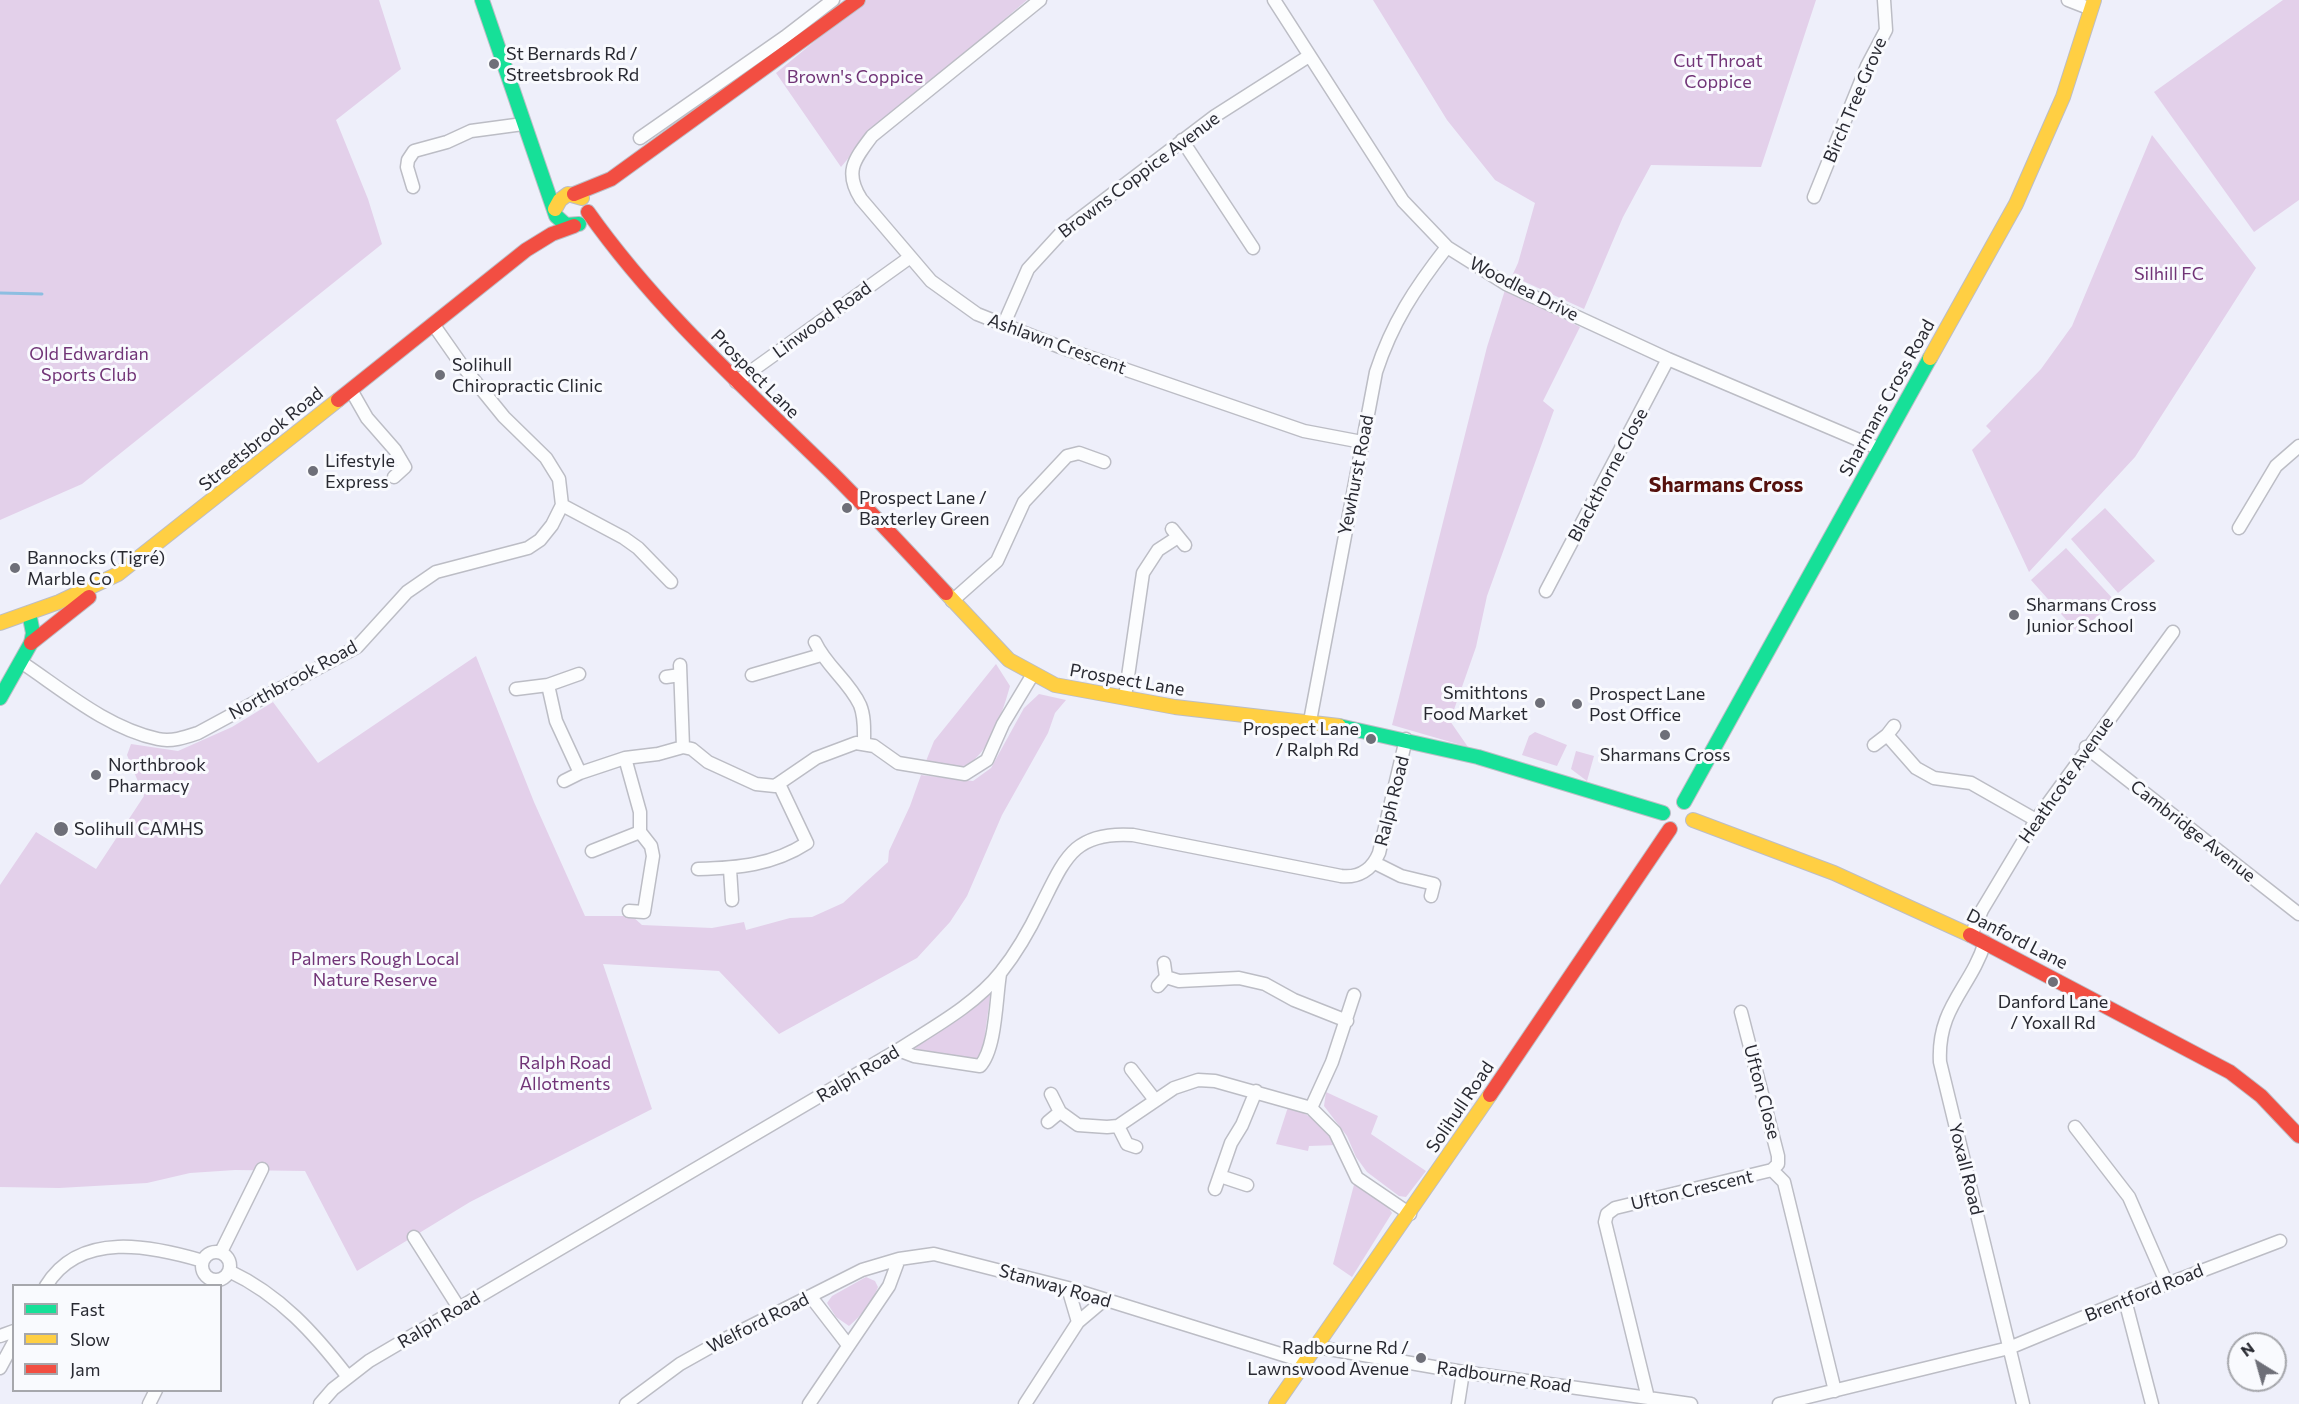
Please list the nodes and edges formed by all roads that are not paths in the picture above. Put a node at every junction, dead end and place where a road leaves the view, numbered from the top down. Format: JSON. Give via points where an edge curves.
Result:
{"nodes":[{"id":1,"x":482,"y":0,"type":"edge"},
{"id":2,"x":833,"y":0,"type":"edge"},
{"id":3,"x":858,"y":0,"type":"edge"},
{"id":4,"x":1040,"y":0,"type":"edge"},
{"id":5,"x":1274,"y":0,"type":"edge"},
{"id":6,"x":1884,"y":0,"type":"edge"},
{"id":7,"x":2068,"y":0,"type":"edge"},
{"id":8,"x":2092,"y":4,"type":"edge"},
{"id":9,"x":1309,"y":56,"type":"junction"},
{"id":10,"x":688,"y":115,"type":"junction"},
{"id":11,"x":523,"y":124,"type":"junction"},
{"id":12,"x":640,"y":138,"type":"dead end"},
{"id":13,"x":1182,"y":140,"type":"junction"},
{"id":14,"x":542,"y":173,"type":"junction"},
{"id":15,"x":611,"y":179,"type":"junction"},
{"id":16,"x":412,"y":187,"type":"dead end"},
{"id":17,"x":571,"y":194,"type":"junction"},
{"id":18,"x":1814,"y":197,"type":"dead end"},
{"id":19,"x":555,"y":211,"type":"junction"},
{"id":20,"x":583,"y":217,"type":"junction"},
{"id":21,"x":1447,"y":247,"type":"junction"},
{"id":22,"x":1253,"y":248,"type":"dead end"},
{"id":23,"x":526,"y":250,"type":"junction"},
{"id":24,"x":909,"y":258,"type":"junction"},
{"id":25,"x":433,"y":324,"type":"junction"},
{"id":26,"x":1003,"y":326,"type":"junction"},
{"id":27,"x":1668,"y":359,"type":"junction"},
{"id":28,"x":736,"y":382,"type":"junction"},
{"id":29,"x":351,"y":390,"type":"junction"},
{"id":30,"x":1362,"y":442,"type":"junction"},
{"id":31,"x":2299,"y":446,"type":"edge"},
{"id":32,"x":1880,"y":449,"type":"junction"},
{"id":33,"x":1104,"y":462,"type":"dead end"},
{"id":34,"x":405,"y":467,"type":"junction"},
{"id":35,"x":417,"y":473,"type":"dead end"},
{"id":36,"x":394,"y":477,"type":"dead end"},
{"id":37,"x":562,"y":505,"type":"junction"},
{"id":38,"x":2239,"y":528,"type":"dead end"},
{"id":39,"x":1178,"y":537,"type":"dead end"},
{"id":40,"x":118,"y":574,"type":"junction"},
{"id":41,"x":671,"y":582,"type":"dead end"},
{"id":42,"x":1546,"y":591,"type":"dead end"},
{"id":43,"x":952,"y":601,"type":"junction"},
{"id":44,"x":29,"y":613,"type":"junction"},
{"id":45,"x":0,"y":623,"type":"edge"},
{"id":46,"x":2173,"y":632,"type":"dead end"},
{"id":47,"x":815,"y":642,"type":"dead end"},
{"id":48,"x":31,"y":643,"type":"junction"},
{"id":49,"x":821,"y":655,"type":"junction"},
{"id":50,"x":21,"y":662,"type":"junction"},
{"id":51,"x":579,"y":674,"type":"dead end"},
{"id":52,"x":1033,"y":674,"type":"junction"},
{"id":53,"x":752,"y":675,"type":"dead end"},
{"id":54,"x":666,"y":676,"type":"dead end"},
{"id":55,"x":548,"y":686,"type":"junction"},
{"id":56,"x":516,"y":689,"type":"dead end"},
{"id":57,"x":1125,"y":697,"type":"junction"},
{"id":58,"x":0,"y":698,"type":"edge"},
{"id":59,"x":1310,"y":721,"type":"junction"},
{"id":60,"x":1406,"y":739,"type":"junction"},
{"id":61,"x":864,"y":743,"type":"junction"},
{"id":62,"x":1874,"y":745,"type":"dead end"},
{"id":63,"x":683,"y":747,"type":"junction"},
{"id":64,"x":2086,"y":747,"type":"junction"},
{"id":65,"x":625,"y":758,"type":"junction"},
{"id":66,"x":580,"y":773,"type":"junction"},
{"id":67,"x":564,"y":781,"type":"dead end"},
{"id":68,"x":780,"y":784,"type":"junction"},
{"id":69,"x":1684,"y":802,"type":"junction"},
{"id":70,"x":1663,"y":813,"type":"junction"},
{"id":71,"x":1693,"y":819,"type":"junction"},
{"id":72,"x":2036,"y":820,"type":"junction"},
{"id":73,"x":1670,"y":829,"type":"junction"},
{"id":74,"x":640,"y":832,"type":"junction"},
{"id":75,"x":592,"y":851,"type":"dead end"},
{"id":76,"x":1375,"y":863,"type":"junction"},
{"id":77,"x":730,"y":868,"type":"junction"},
{"id":78,"x":698,"y":869,"type":"dead end"},
{"id":79,"x":1431,"y":896,"type":"dead end"},
{"id":80,"x":732,"y":900,"type":"dead end"},
{"id":81,"x":629,"y":911,"type":"dead end"},
{"id":82,"x":2299,"y":914,"type":"edge"},
{"id":83,"x":1971,"y":935,"type":"junction"},
{"id":84,"x":1985,"y":942,"type":"junction"},
{"id":85,"x":1164,"y":963,"type":"dead end"},
{"id":86,"x":1000,"y":974,"type":"junction"},
{"id":87,"x":1354,"y":995,"type":"dead end"},
{"id":88,"x":1741,"y":1012,"type":"dead end"},
{"id":89,"x":1347,"y":1021,"type":"junction"},
{"id":90,"x":898,"y":1050,"type":"junction"},
{"id":91,"x":1131,"y":1069,"type":"dead end"},
{"id":92,"x":1256,"y":1091,"type":"junction"},
{"id":93,"x":1051,"y":1094,"type":"dead end"},
{"id":94,"x":1155,"y":1100,"type":"junction"},
{"id":95,"x":1311,"y":1108,"type":"junction"},
{"id":96,"x":1060,"y":1112,"type":"junction"},
{"id":97,"x":1048,"y":1122,"type":"dead end"},
{"id":98,"x":1118,"y":1126,"type":"junction"},
{"id":99,"x":2075,"y":1127,"type":"dead end"},
{"id":100,"x":2299,"y":1136,"type":"edge"},
{"id":101,"x":1136,"y":1147,"type":"dead end"},
{"id":102,"x":262,"y":1169,"type":"dead end"},
{"id":103,"x":1772,"y":1170,"type":"junction"},
{"id":104,"x":1220,"y":1176,"type":"junction"},
{"id":105,"x":1247,"y":1185,"type":"dead end"},
{"id":106,"x":1215,"y":1188,"type":"dead end"},
{"id":107,"x":1410,"y":1214,"type":"junction"},
{"id":108,"x":414,"y":1237,"type":"dead end"},
{"id":109,"x":2280,"y":1241,"type":"dead end"},
{"id":110,"x":221,"y":1252,"type":"junction"},
{"id":111,"x":899,"y":1259,"type":"junction"},
{"id":112,"x":203,"y":1260,"type":"junction"},
{"id":113,"x":229,"y":1271,"type":"junction"},
{"id":114,"x":210,"y":1282,"type":"edge"},
{"id":115,"x":48,"y":1284,"type":"edge"},
{"id":116,"x":2167,"y":1284,"type":"junction"},
{"id":117,"x":1068,"y":1288,"type":"junction"},
{"id":118,"x":811,"y":1297,"type":"junction"},
{"id":119,"x":1104,"y":1300,"type":"junction"},
{"id":120,"x":2125,"y":1300,"type":"junction"},
{"id":121,"x":459,"y":1308,"type":"junction"},
{"id":122,"x":1078,"y":1322,"type":"junction"},
{"id":123,"x":848,"y":1345,"type":"junction"},
{"id":124,"x":12,"y":1346,"type":"edge"},
{"id":125,"x":1317,"y":1347,"type":"junction"},
{"id":126,"x":2009,"y":1348,"type":"junction"},
{"id":127,"x":1306,"y":1362,"type":"junction"},
{"id":128,"x":0,"y":1368,"type":"edge"},
{"id":129,"x":1463,"y":1372,"type":"junction"},
{"id":130,"x":348,"y":1377,"type":"junction"},
{"id":131,"x":1835,"y":1390,"type":"junction"},
{"id":132,"x":1648,"y":1398,"type":"junction"},
{"id":133,"x":1663,"y":1402,"type":"edge"},
{"id":134,"x":320,"y":1404,"type":"edge"},
{"id":135,"x":626,"y":1404,"type":"edge"},
{"id":136,"x":809,"y":1404,"type":"edge"},
{"id":137,"x":1025,"y":1404,"type":"edge"},
{"id":138,"x":1276,"y":1404,"type":"edge"},
{"id":139,"x":1458,"y":1404,"type":"edge"},
{"id":140,"x":1691,"y":1404,"type":"edge"},
{"id":141,"x":1779,"y":1404,"type":"edge"},
{"id":142,"x":2023,"y":1404,"type":"edge"},
{"id":143,"x":2152,"y":1404,"type":"edge"}],
"edges":[{"from":1,"to":11,"type":"street"},
{"from":2,"to":10,"type":"street","name":"Streetsbrook Road"},
{"from":3,"to":10,"type":"street","name":"Streetsbrook Road"},
{"from":4,"to":24,"type":"street","name":"Ashlawn Crescent","via":[[872,136],[853,163],[853,186]]},
{"from":5,"to":9,"type":"street","name":"Woodlea Drive"},
{"from":6,"to":18,"type":"street","name":"Birch Tree Grove","via":[[1886,30],[1867,66]]},
{"from":7,"to":8,"type":"street"},
{"from":8,"to":32,"type":"street","name":"Sharmans Cross Road","via":[[2064,97],[2016,204]]},
{"from":9,"to":13,"type":"street","name":"Browns Coppice Avenue"},
{"from":9,"to":21,"type":"street","name":"Woodlea Drive","via":[[1403,201]]},
{"from":10,"to":12,"type":"street","name":"Streetsbrook Road"},
{"from":10,"to":15,"type":"street","name":"Streetsbrook Road"},
{"from":11,"to":14,"type":"street"},
{"from":11,"to":16,"type":"street","via":[[471,131],[414,151],[407,167]]},
{"from":13,"to":22,"type":"street"},
{"from":13,"to":26,"type":"street","name":"Browns Coppice Avenue","via":[[1051,242],[1028,269]]},
{"from":14,"to":17,"type":"street"},
{"from":14,"to":19,"type":"street"},
{"from":15,"to":17,"type":"street","name":"Streetsbrook Road"},
{"from":15,"to":20,"type":"street","name":"Streetsbrook Road"},
{"from":17,"to":19,"type":"street","via":[[560,200]]},
{"from":17,"to":20,"type":"street","via":[[582,198]]},
{"from":19,"to":20,"type":"street","via":[[564,224]]},
{"from":19,"to":23,"type":"street","name":"Streetsbrook Road"},
{"from":20,"to":23,"type":"street","name":"Streetsbrook Road"},
{"from":20,"to":28,"type":"street","name":"Prospect Lane"},
{"from":21,"to":27,"type":"street","name":"Woodlea Drive","via":[[1506,284]]},
{"from":21,"to":30,"type":"street","name":"Yewhurst Road","via":[[1413,290],[1393,326],[1376,372]]},
{"from":23,"to":25,"type":"street","name":"Streetsbrook Road"},
{"from":24,"to":26,"type":"street","name":"Ashlawn Crescent","via":[[952,298]]},
{"from":24,"to":28,"type":"street","name":"Linwood Road"},
{"from":25,"to":29,"type":"street","name":"Streetsbrook Road"},
{"from":25,"to":37,"type":"street","via":[[504,417],[546,458],[559,478]]},
{"from":26,"to":30,"type":"street","name":"Ashlawn Crescent","via":[[1304,431]]},
{"from":27,"to":32,"type":"street","name":"Woodlea Drive"},
{"from":27,"to":42,"type":"street","name":"Blackthorne Close"},
{"from":28,"to":43,"type":"street","name":"Prospect Lane","via":[[837,478]]},
{"from":29,"to":34,"type":"street"},
{"from":29,"to":40,"type":"street","name":"Streetsbrook Road"},
{"from":30,"to":59,"type":"street","name":"Yewhurst Road"},
{"from":31,"to":38,"type":"street","via":[[2276,466]]},
{"from":32,"to":69,"type":"street","name":"Sharmans Cross Road"},
{"from":33,"to":43,"type":"street","via":[[1079,453],[1067,456],[1024,502],[997,561]]},
{"from":34,"to":35,"type":"street"},
{"from":34,"to":36,"type":"street"},
{"from":37,"to":41,"type":"street","via":[[624,538]]},
{"from":37,"to":50,"type":"street","name":"Northbrook Road","via":[[552,525],[535,544],[512,554],[436,572],[407,592],[357,647],[180,739],[159,740],[100,715]]},
{"from":39,"to":57,"type":"street","via":[[1158,550],[1143,573]]},
{"from":40,"to":44,"type":"street","name":"Streetsbrook Road"},
{"from":40,"to":48,"type":"street"},
{"from":43,"to":52,"type":"street","name":"Prospect Lane","via":[[1009,660]]},
{"from":44,"to":45,"type":"street","name":"Streetsbrook Road"},
{"from":44,"to":48,"type":"street"},
{"from":46,"to":64,"type":"street","name":"Heathcote Avenue"},
{"from":47,"to":49,"type":"street"},
{"from":48,"to":50,"type":"street"},
{"from":49,"to":53,"type":"street"},
{"from":49,"to":61,"type":"street","via":[[860,704]]},
{"from":50,"to":58,"type":"street"},
{"from":51,"to":55,"type":"street"},
{"from":52,"to":57,"type":"street","name":"Prospect Lane","via":[[1066,688]]},
{"from":52,"to":61,"type":"street","via":[[987,760],[964,774],[898,763]]},
{"from":54,"to":63,"type":"street","via":[[680,670]]},
{"from":55,"to":56,"type":"street"},
{"from":55,"to":66,"type":"street","via":[[556,722]]},
{"from":57,"to":59,"type":"street","name":"Prospect Lane","via":[[1175,707]]},
{"from":59,"to":60,"type":"street","name":"Prospect Lane"},
{"from":60,"to":70,"type":"street","name":"Prospect Lane"},
{"from":60,"to":76,"type":"street","name":"Ralph Road"},
{"from":61,"to":68,"type":"street","via":[[816,758]]},
{"from":62,"to":72,"type":"street","via":[[1891,730],[1916,768],[1934,778],[1971,783]]},
{"from":63,"to":65,"type":"street"},
{"from":63,"to":68,"type":"street","via":[[756,784]]},
{"from":64,"to":72,"type":"street","name":"Heathcote Avenue"},
{"from":64,"to":82,"type":"street","name":"Cambridge Avenue"},
{"from":65,"to":66,"type":"street"},
{"from":65,"to":74,"type":"street","via":[[640,812]]},
{"from":66,"to":67,"type":"street"},
{"from":68,"to":77,"type":"street","via":[[807,843],[751,867]]},
{"from":69,"to":70,"type":"street","via":[[1670,802]]},
{"from":69,"to":71,"type":"street","via":[[1692,809]]},
{"from":70,"to":73,"type":"street"},
{"from":71,"to":73,"type":"street","via":[[1682,831]]},
{"from":71,"to":83,"type":"street","name":"Danford Lane","via":[[1834,873]]},
{"from":72,"to":83,"type":"street","name":"Heathcote Avenue"},
{"from":73,"to":107,"type":"street","name":"Solihull Road"},
{"from":74,"to":75,"type":"street"},
{"from":74,"to":81,"type":"street","via":[[651,846],[653,856],[643,917]]},
{"from":76,"to":79,"type":"street","name":"Ralph Road","via":[[1401,876],[1434,884]]},
{"from":76,"to":86,"type":"street","name":"Ralph Road","via":[[1348,877],[1134,835],[1098,836],[1082,843],[1064,861],[1029,930]]},
{"from":77,"to":78,"type":"street"},
{"from":77,"to":80,"type":"street"},
{"from":83,"to":84,"type":"street","name":"Danford Lane"},
{"from":84,"to":100,"type":"street","name":"Danford Lane","via":[[2230,1072],[2261,1096]]},
{"from":84,"to":126,"type":"street","name":"Yoxall Road","via":[[1944,1020],[1940,1062]]},
{"from":85,"to":89,"type":"street","via":[[1162,981],[1239,978],[1265,984]]},
{"from":86,"to":90,"type":"street","name":"Ralph Road","via":[[962,1007]]},
{"from":86,"to":90,"type":"street","via":[[990,1046],[980,1066]]},
{"from":87,"to":89,"type":"street"},
{"from":88,"to":103,"type":"street","name":"Ufton Close","via":[[1778,1156],[1778,1164]]},
{"from":89,"to":95,"type":"street"},
{"from":90,"to":121,"type":"street","name":"Ralph Road"},
{"from":91,"to":94,"type":"street"},
{"from":92,"to":94,"type":"street","via":[[1198,1080]]},
{"from":92,"to":95,"type":"street"},
{"from":92,"to":104,"type":"street"},
{"from":93,"to":96,"type":"street"},
{"from":94,"to":98,"type":"street"},
{"from":95,"to":107,"type":"street","via":[[1335,1132],[1357,1178]]},
{"from":96,"to":97,"type":"street"},
{"from":96,"to":98,"type":"street","via":[[1078,1125]]},
{"from":98,"to":101,"type":"street","via":[[1127,1144]]},
{"from":99,"to":116,"type":"street","via":[[2129,1197]]},
{"from":102,"to":110,"type":"street"},
{"from":103,"to":131,"type":"street","name":"Ufton Crescent","via":[[1784,1182]]},
{"from":103,"to":132,"type":"street","name":"Ufton Crescent","via":[[1615,1208],[1607,1214],[1605,1221]]},
{"from":104,"to":105,"type":"street"},
{"from":104,"to":106,"type":"street"},
{"from":107,"to":125,"type":"street","name":"Solihull Road"},
{"from":108,"to":121,"type":"street"},
{"from":109,"to":116,"type":"street","name":"Brentford Road"},
{"from":110,"to":112,"type":"street","via":[[211,1253]]},
{"from":110,"to":113,"type":"street","via":[[229,1260]]},
{"from":111,"to":117,"type":"street","name":"Stanway Road","via":[[950,1256]]},
{"from":111,"to":118,"type":"street","name":"Welford Road","via":[[862,1270]]},
{"from":111,"to":123,"type":"street","via":[[889,1286]]},
{"from":112,"to":114,"type":"street","via":[[203,1271]]},
{"from":112,"to":115,"type":"street","via":[[124,1245],[75,1259]]},
{"from":113,"to":114,"type":"street"},
{"from":113,"to":130,"type":"street","via":[[284,1305],[322,1343]]},
{"from":116,"to":120,"type":"street","name":"Brentford Road"},
{"from":117,"to":119,"type":"street","name":"Stanway Road"},
{"from":117,"to":122,"type":"street"},
{"from":118,"to":123,"type":"street"},
{"from":118,"to":135,"type":"street","name":"Welford Road","via":[[690,1358]]},
{"from":119,"to":122,"type":"street"},
{"from":119,"to":127,"type":"street","name":"Stanway Road"},
{"from":120,"to":126,"type":"street","name":"Brentford Road"},
{"from":120,"to":143,"type":"street"},
{"from":121,"to":130,"type":"street","name":"Ralph Road"},
{"from":122,"to":137,"type":"street"},
{"from":123,"to":136,"type":"street"},
{"from":124,"to":128,"type":"street"},
{"from":125,"to":127,"type":"street","name":"Solihull Road"},
{"from":125,"to":129,"type":"street","name":"Radbourne Road"},
{"from":126,"to":131,"type":"street"},
{"from":126,"to":142,"type":"street","name":"Yoxall Road"},
{"from":127,"to":138,"type":"street","name":"Solihull Road"},
{"from":129,"to":132,"type":"street","name":"Radbourne Road"},
{"from":129,"to":139,"type":"street"},
{"from":130,"to":134,"type":"street","name":"Ralph Road"},
{"from":131,"to":141,"type":"street"},
{"from":132,"to":133,"type":"street","name":"Radbourne Road"},
{"from":133,"to":140,"type":"street","name":"Radbourne Road"}]}
